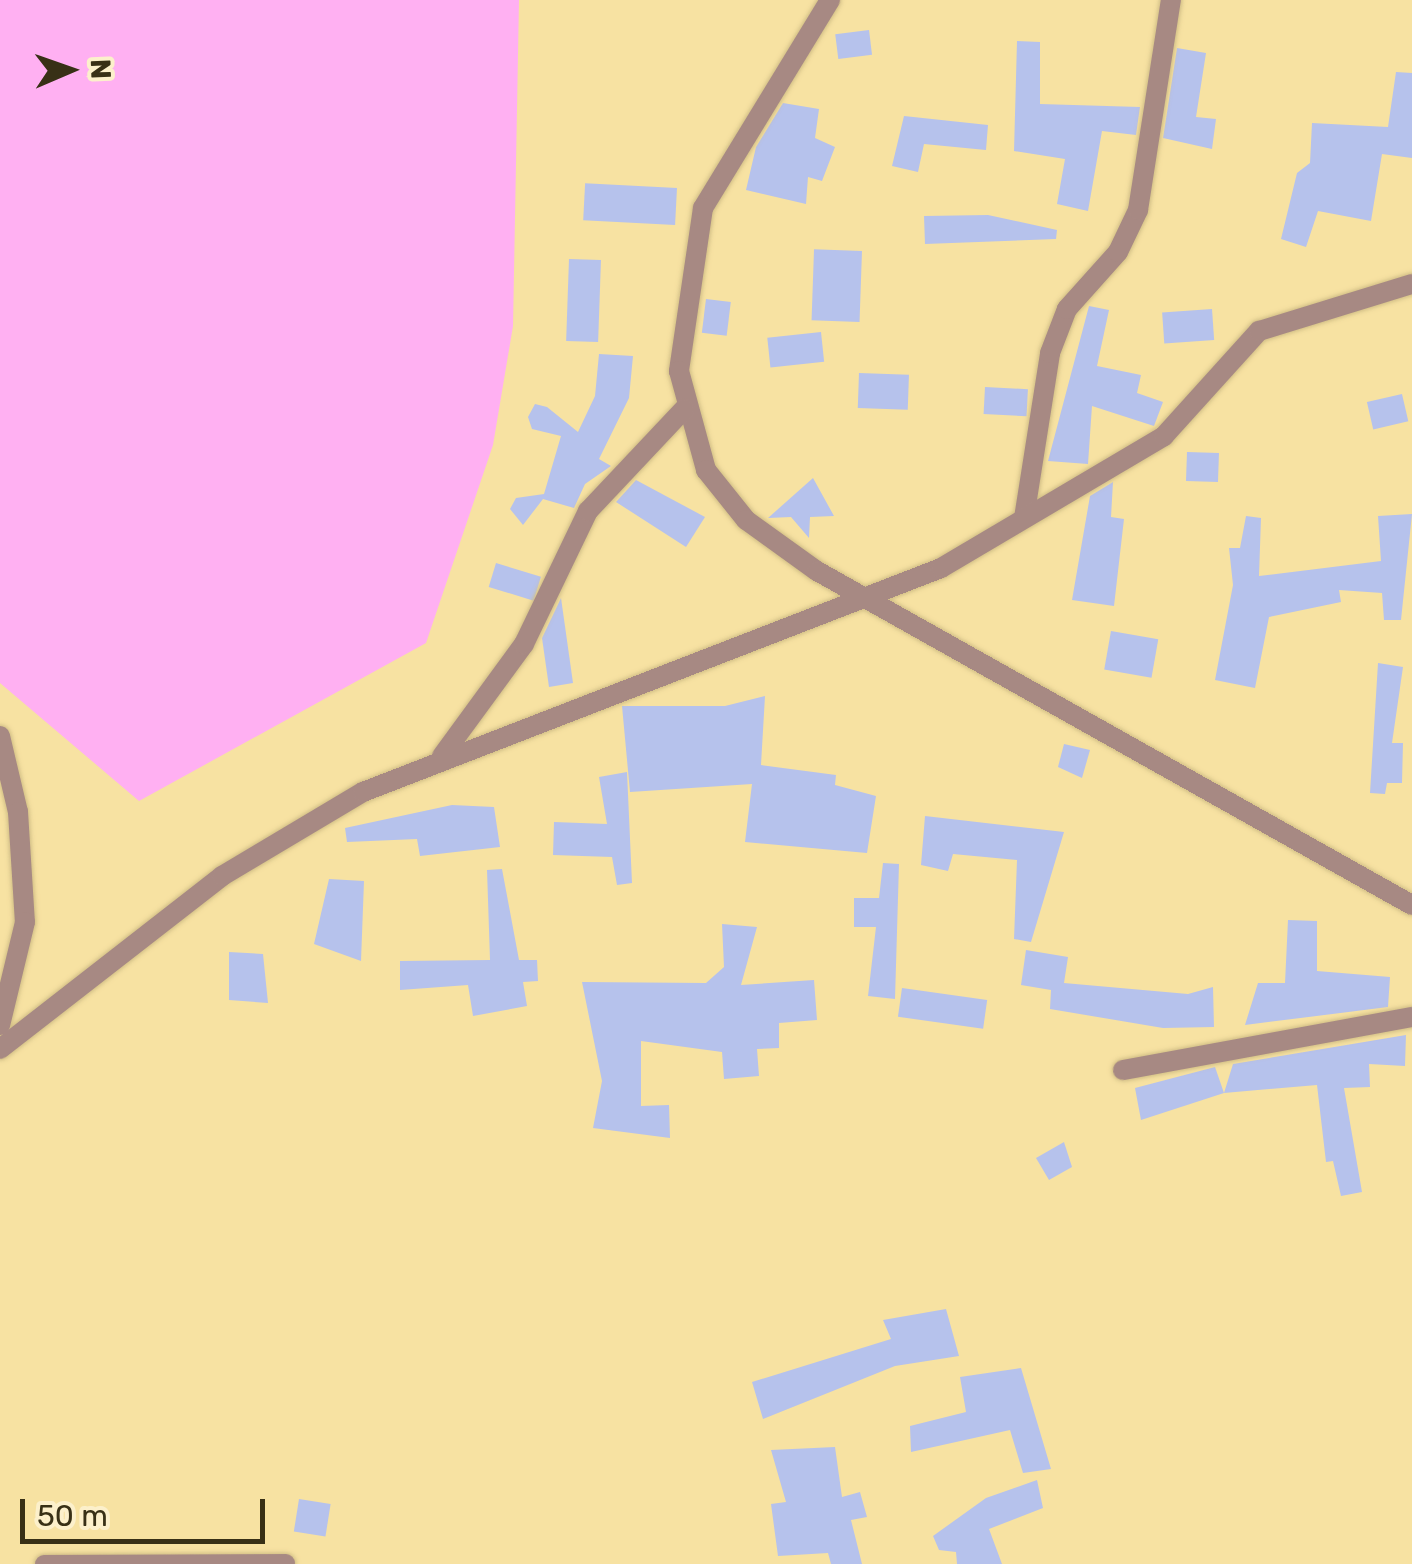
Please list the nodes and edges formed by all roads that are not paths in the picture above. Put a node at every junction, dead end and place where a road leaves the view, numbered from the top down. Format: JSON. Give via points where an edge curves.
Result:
{"nodes":[{"id":1,"x":830,"y":0,"type":"edge"},
{"id":2,"x":1171,"y":0,"type":"edge"},
{"id":3,"x":1412,"y":284,"type":"edge"},
{"id":4,"x":684,"y":409,"type":"junction"},
{"id":5,"x":1024,"y":518,"type":"junction"},
{"id":6,"x":868,"y":596,"type":"junction"},
{"id":7,"x":0,"y":736,"type":"edge"},
{"id":8,"x":441,"y":757,"type":"junction"},
{"id":9,"x":1412,"y":905,"type":"edge"},
{"id":10,"x":1412,"y":1017,"type":"edge"},
{"id":11,"x":0,"y":1024,"type":"edge"},
{"id":12,"x":0,"y":1050,"type":"edge"},
{"id":13,"x":1123,"y":1070,"type":"dead end"},
{"id":14,"x":286,"y":1563,"type":"edge"},
{"id":15,"x":44,"y":1564,"type":"edge"}],
"edges":[{"from":1,"to":4,"type":"street","via":[[702,208],[680,316]]},
{"from":2,"to":5,"type":"street","via":[[1138,210],[1056,338]]},
{"from":3,"to":5,"type":"street","via":[[1259,331],[1164,436]]},
{"from":4,"to":6,"type":"street","via":[[706,470],[746,520]]},
{"from":4,"to":8,"type":"street","via":[[588,511],[524,644]]},
{"from":5,"to":6,"type":"street","via":[[941,568]]},
{"from":6,"to":8,"type":"street"},
{"from":6,"to":9,"type":"street"},
{"from":7,"to":11,"type":"street","via":[[18,812],[25,922]]},
{"from":8,"to":12,"type":"street","via":[[222,876]]},
{"from":10,"to":13,"type":"street"},
{"from":14,"to":15,"type":"lane"}]}
